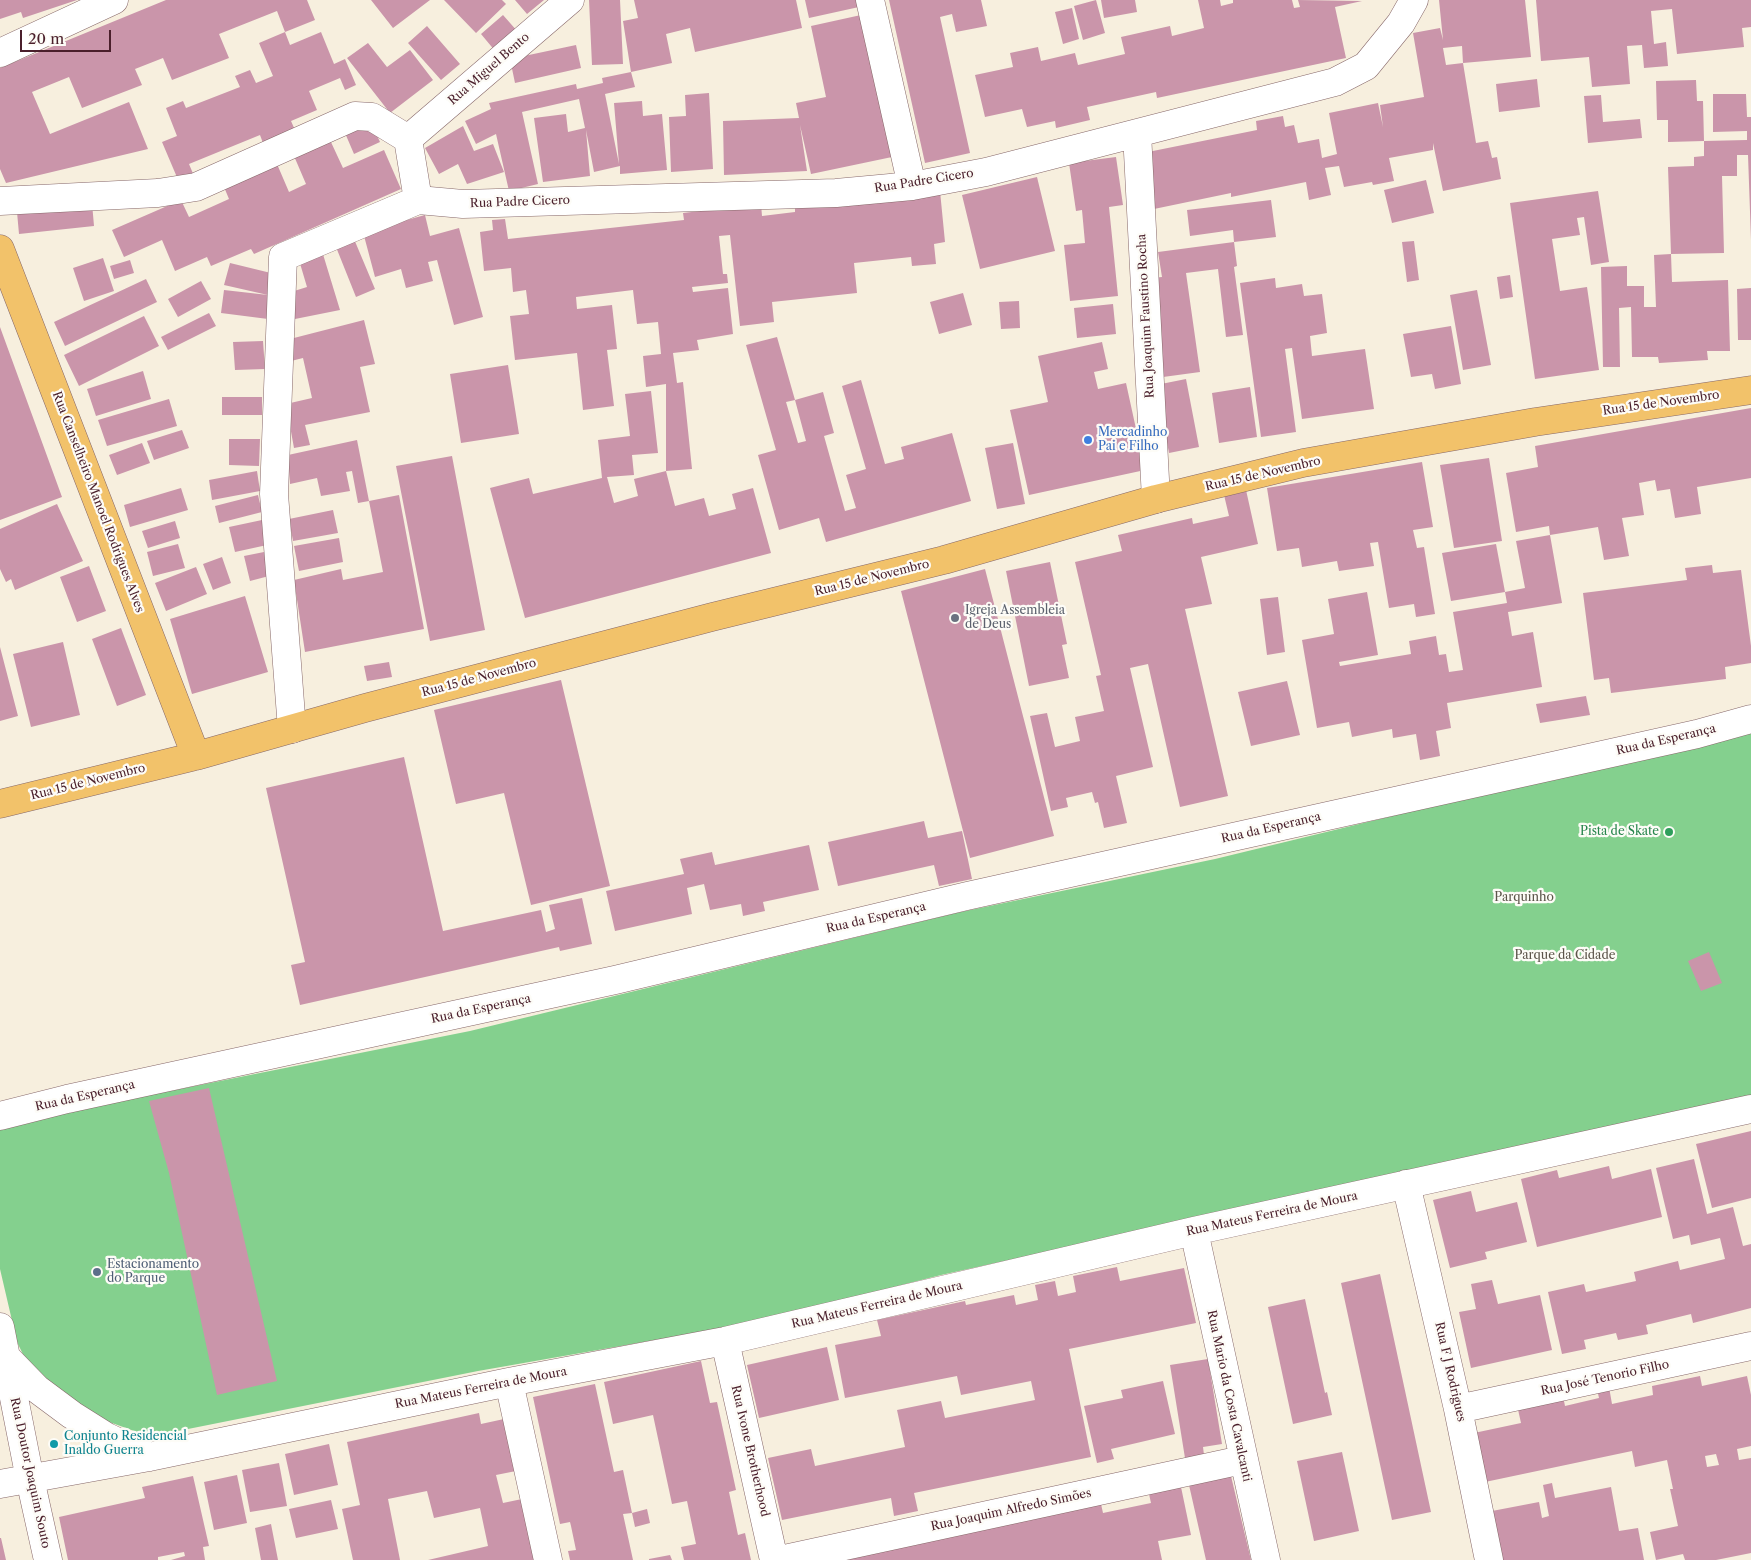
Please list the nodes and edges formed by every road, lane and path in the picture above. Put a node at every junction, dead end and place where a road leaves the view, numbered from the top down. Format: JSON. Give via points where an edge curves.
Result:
{"nodes":[{"id":1,"x":114,"y":0,"type":"edge"},
{"id":2,"x":570,"y":0,"type":"edge"},
{"id":3,"x":870,"y":0,"type":"edge"},
{"id":4,"x":1414,"y":0,"type":"edge"},
{"id":5,"x":0,"y":52,"type":"edge"},
{"id":6,"x":1137,"y":133,"type":"junction"},
{"id":7,"x":408,"y":139,"type":"junction"},
{"id":8,"x":912,"y":186,"type":"junction"},
{"id":9,"x":418,"y":200,"type":"junction"},
{"id":10,"x":0,"y":201,"type":"edge"},
{"id":11,"x":0,"y":249,"type":"edge"},
{"id":12,"x":1751,"y":390,"type":"edge"},
{"id":13,"x":1156,"y":500,"type":"junction"},
{"id":14,"x":1751,"y":719,"type":"edge"},
{"id":15,"x":292,"y":729,"type":"junction"},
{"id":16,"x":196,"y":756,"type":"junction"},
{"id":17,"x":0,"y":804,"type":"edge"},
{"id":18,"x":1751,"y":1109,"type":"edge"},
{"id":19,"x":0,"y":1116,"type":"edge"},
{"id":20,"x":1406,"y":1184,"type":"junction"},
{"id":21,"x":1194,"y":1231,"type":"junction"},
{"id":22,"x":0,"y":1327,"type":"edge"},
{"id":23,"x":726,"y":1341,"type":"junction"},
{"id":24,"x":1751,"y":1346,"type":"edge"},
{"id":25,"x":4,"y":1358,"type":"edge"},
{"id":26,"x":509,"y":1382,"type":"junction"},
{"id":27,"x":1458,"y":1409,"type":"junction"},
{"id":28,"x":149,"y":1457,"type":"junction"},
{"id":29,"x":1242,"y":1460,"type":"junction"},
{"id":30,"x":30,"y":1479,"type":"junction"},
{"id":31,"x":0,"y":1484,"type":"edge"},
{"id":32,"x":48,"y":1560,"type":"edge"},
{"id":33,"x":548,"y":1560,"type":"edge"},
{"id":34,"x":774,"y":1560,"type":"edge"},
{"id":35,"x":780,"y":1560,"type":"edge"},
{"id":36,"x":1266,"y":1560,"type":"edge"},
{"id":37,"x":1489,"y":1560,"type":"edge"}],
"edges":[{"from":1,"to":5,"type":"street"},
{"from":2,"to":7,"type":"street","name":"Rua Miguel Bento"},
{"from":3,"to":8,"type":"street"},
{"from":4,"to":6,"type":"street","name":"Rua Padre Cicero","via":[[1380,50],[1366,66],[1346,78]]},
{"from":6,"to":8,"type":"street","name":"Rua Padre Cicero","via":[[986,172]]},
{"from":6,"to":13,"type":"street","name":"Rua Joaquim Faustino Rocha"},
{"from":7,"to":9,"type":"street"},
{"from":7,"to":10,"type":"street","via":[[372,117],[355,116],[196,187],[158,193]]},
{"from":8,"to":9,"type":"street","name":"Rua Padre Cicero","via":[[836,193],[463,204]]},
{"from":9,"to":15,"type":"street","via":[[283,258],[274,494]]},
{"from":11,"to":16,"type":"main road","name":"Rua Canselheiro Manoel Rodrigues Alves"},
{"from":12,"to":13,"type":"main road","name":"Rua 15 de Novembro","via":[[1535,422],[1303,463]]},
{"from":13,"to":15,"type":"main road","name":"Rua 15 de Novembro","via":[[944,560],[712,616]]},
{"from":14,"to":19,"type":"street","name":"Rua da Esperança","via":[[1697,734],[977,894],[615,980]]},
{"from":15,"to":16,"type":"main road","name":"Rua 15 de Novembro"},
{"from":16,"to":17,"type":"main road","name":"Rua 15 de Novembro"},
{"from":18,"to":20,"type":"street","name":"Rua Mateus Ferreira de Moura"},
{"from":20,"to":21,"type":"street","name":"Rua Mateus Ferreira de Moura"},
{"from":20,"to":27,"type":"street","name":"Rua F J Rodrigues"},
{"from":21,"to":23,"type":"street","name":"Rua Mateus Ferreira de Moura"},
{"from":21,"to":29,"type":"street","name":"Rua Mario da Costa Cavalcanti"},
{"from":22,"to":25,"type":"street","name":"Rua Doutor Joaquim Souto"},
{"from":23,"to":26,"type":"street","name":"Rua Mateus Ferreira de Moura"},
{"from":23,"to":34,"type":"street","name":"Rua Ivone Brotherhood"},
{"from":24,"to":27,"type":"street","name":"Rua José Tenorio Filho"},
{"from":25,"to":28,"type":"street","via":[[36,1389],[72,1416]]},
{"from":25,"to":30,"type":"street","name":"Rua Doutor Joaquim Souto"},
{"from":26,"to":28,"type":"street","name":"Rua Mateus Ferreira de Moura"},
{"from":26,"to":33,"type":"street"},
{"from":27,"to":37,"type":"street","name":"Rua F J Rodrigues"},
{"from":28,"to":30,"type":"street","name":"Rua Mateus Ferreira de Moura"},
{"from":29,"to":35,"type":"street","name":"Rua Joaquim Alfredo Simões"},
{"from":29,"to":36,"type":"street","name":"Rua Mario da Costa Cavalcanti"},
{"from":30,"to":31,"type":"street","name":"Rua Mateus Ferreira de Moura"},
{"from":30,"to":32,"type":"street","name":"Rua Doutor Joaquim Souto"}]}
